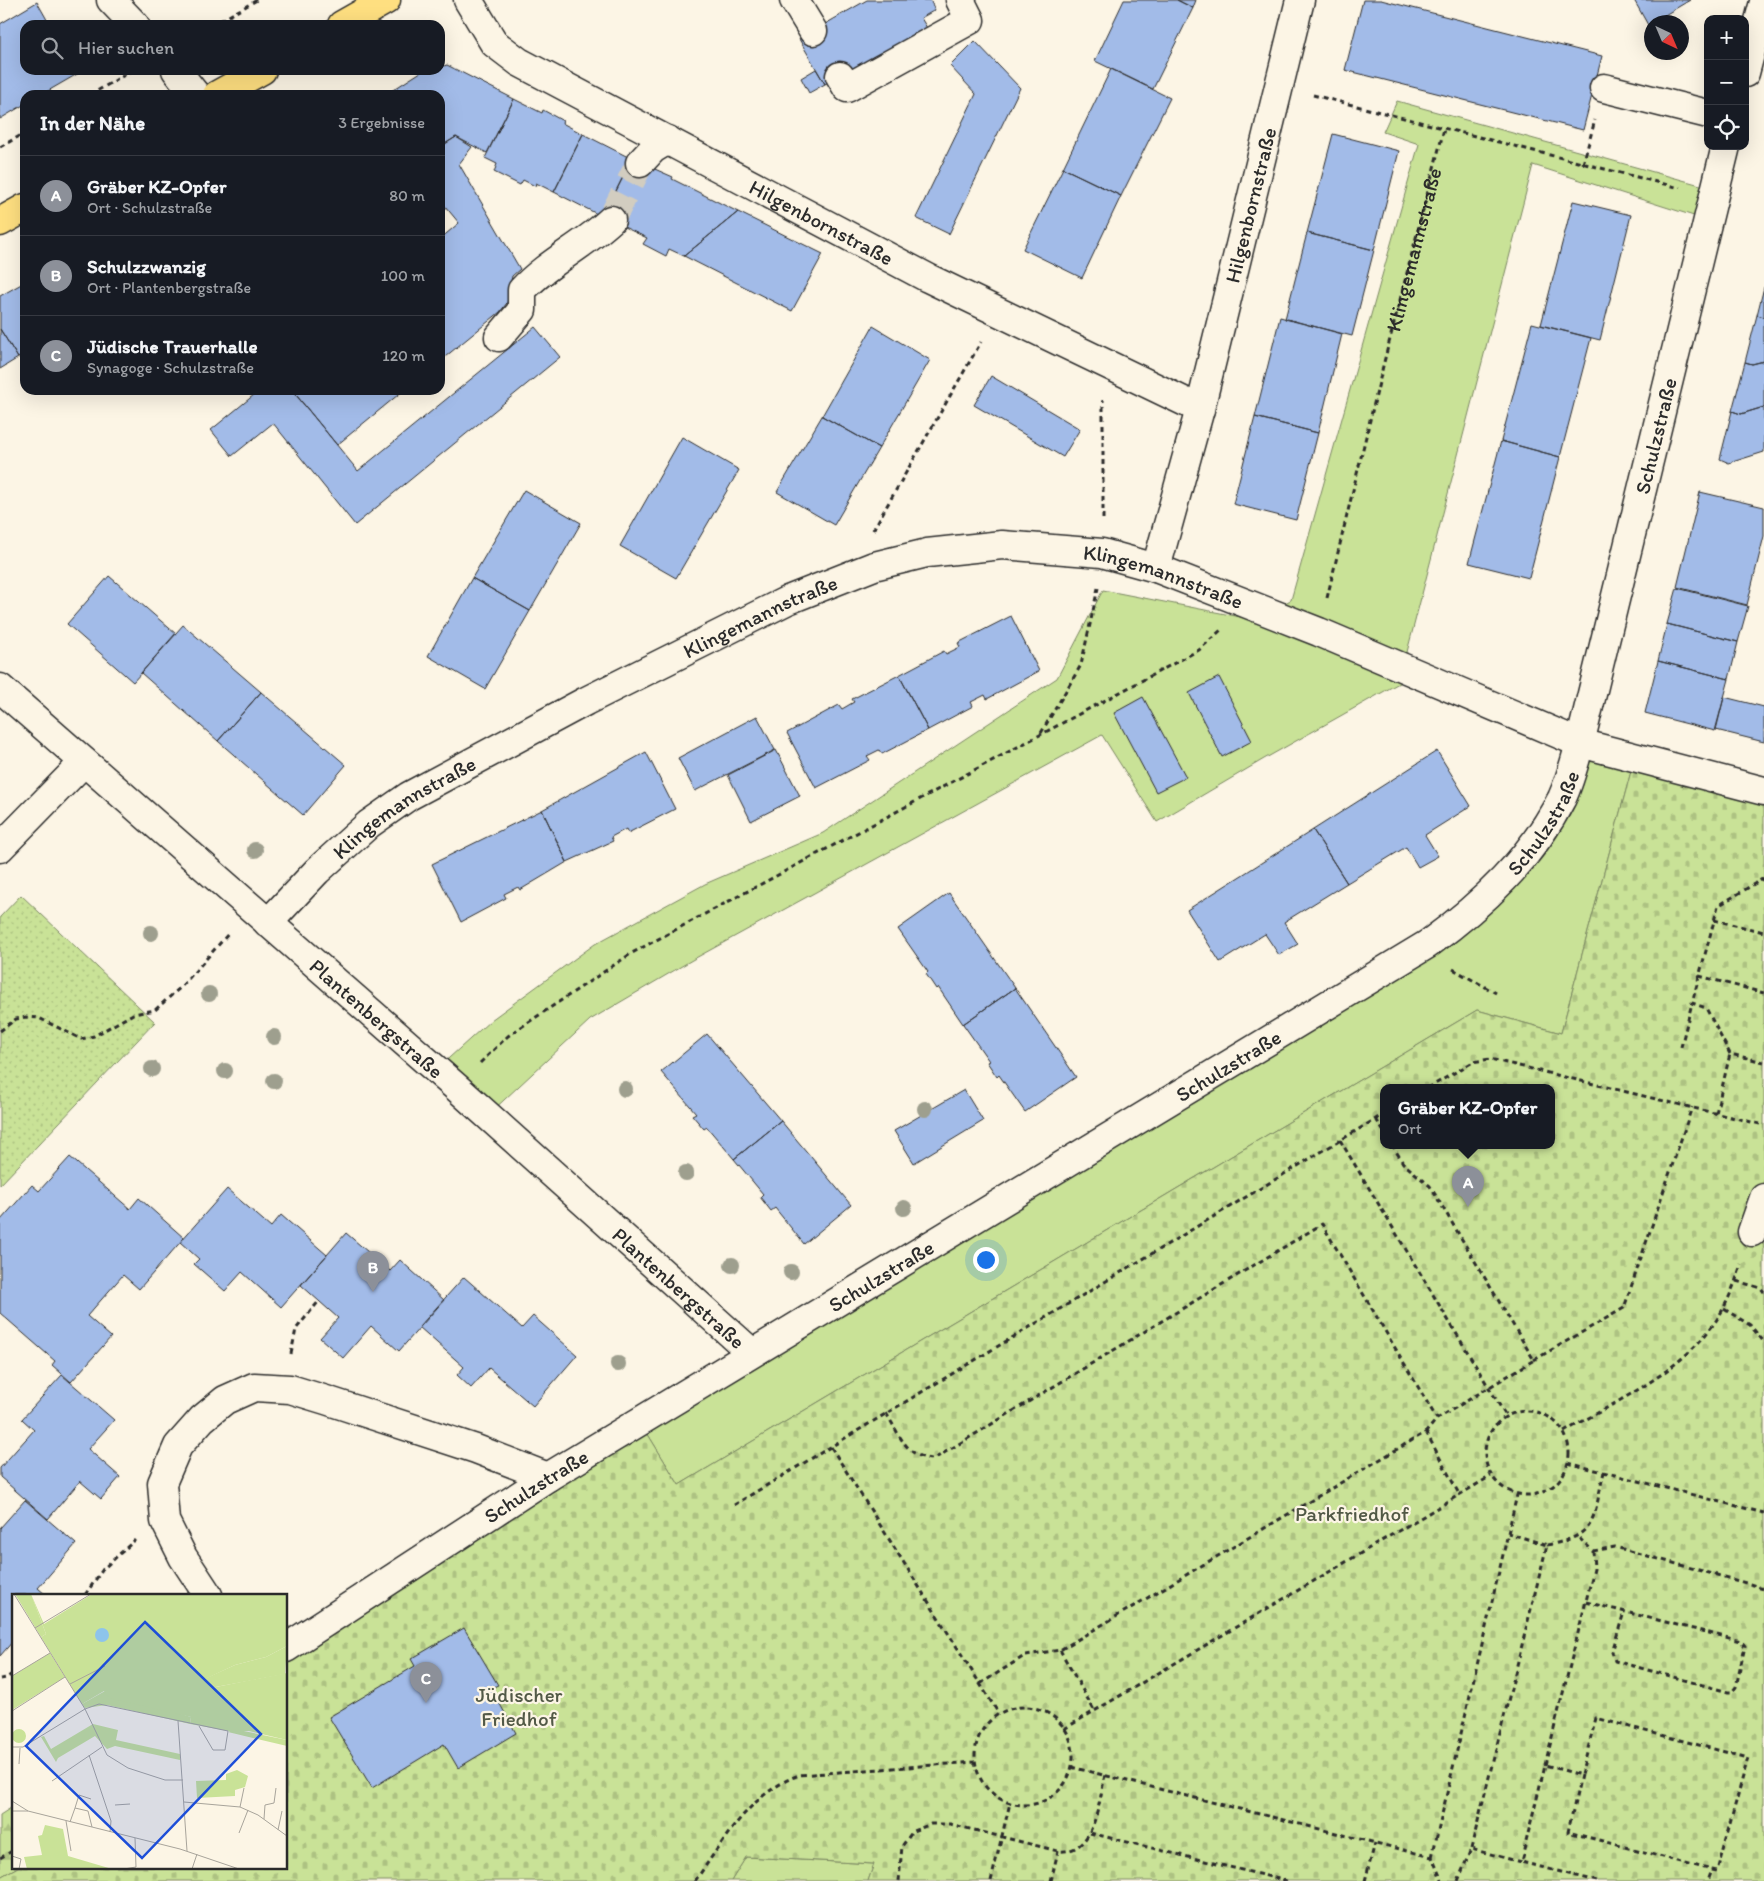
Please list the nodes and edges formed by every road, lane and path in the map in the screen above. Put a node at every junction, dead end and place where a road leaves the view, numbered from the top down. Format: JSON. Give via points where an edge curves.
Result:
{"nodes":[{"id":1,"x":110,"y":0,"type":"edge"},
{"id":2,"x":257,"y":0,"type":"edge"},
{"id":3,"x":386,"y":0,"type":"edge"},
{"id":4,"x":468,"y":0,"type":"edge"},
{"id":5,"x":794,"y":0,"type":"edge"},
{"id":6,"x":960,"y":0,"type":"edge"},
{"id":7,"x":1300,"y":0,"type":"edge"},
{"id":8,"x":1764,"y":2,"type":"edge"},
{"id":9,"x":130,"y":20,"type":"edge"},
{"id":10,"x":222,"y":20,"type":"edge"},
{"id":11,"x":351,"y":20,"type":"edge"},
{"id":12,"x":813,"y":31,"type":"dead end"},
{"id":13,"x":1748,"y":60,"type":"edge"},
{"id":14,"x":124,"y":75,"type":"edge"},
{"id":15,"x":180,"y":75,"type":"edge"},
{"id":16,"x":253,"y":75,"type":"edge"},
{"id":17,"x":840,"y":76,"type":"dead end"},
{"id":18,"x":1279,"y":86,"type":"junction"},
{"id":19,"x":1604,"y":88,"type":"joint"},
{"id":20,"x":99,"y":90,"type":"edge"},
{"id":21,"x":192,"y":90,"type":"edge"},
{"id":22,"x":226,"y":90,"type":"edge"},
{"id":23,"x":1704,"y":113,"type":"edge"},
{"id":24,"x":1444,"y":129,"type":"junction"},
{"id":25,"x":20,"y":136,"type":"edge"},
{"id":26,"x":668,"y":140,"type":"junction"},
{"id":27,"x":0,"y":147,"type":"edge"},
{"id":28,"x":1725,"y":150,"type":"edge"},
{"id":29,"x":640,"y":163,"type":"tunnel mouth"},
{"id":30,"x":1583,"y":164,"type":"junction"},
{"id":31,"x":1713,"y":196,"type":"junction"},
{"id":32,"x":20,"y":211,"type":"edge"},
{"id":33,"x":611,"y":220,"type":"tunnel mouth"},
{"id":34,"x":0,"y":222,"type":"edge"},
{"id":35,"x":998,"y":312,"type":"junction"},
{"id":36,"x":499,"y":336,"type":"dead end"},
{"id":37,"x":1104,"y":362,"type":"junction"},
{"id":38,"x":1200,"y":409,"type":"junction"},
{"id":39,"x":1102,"y":553,"type":"junction"},
{"id":40,"x":1156,"y":568,"type":"junction"},
{"id":41,"x":845,"y":578,"type":"junction"},
{"id":42,"x":1246,"y":604,"type":"junction"},
{"id":43,"x":1318,"y":632,"type":"junction"},
{"id":44,"x":0,"y":688,"type":"edge"},
{"id":45,"x":1040,"y":735,"type":"junction"},
{"id":46,"x":1580,"y":743,"type":"junction"},
{"id":47,"x":84,"y":762,"type":"junction"},
{"id":48,"x":1764,"y":791,"type":"edge"},
{"id":49,"x":0,"y":848,"type":"edge"},
{"id":50,"x":1764,"y":878,"type":"edge"},
{"id":51,"x":260,"y":916,"type":"junction"},
{"id":52,"x":1714,"y":920,"type":"junction"},
{"id":53,"x":1764,"y":932,"type":"edge"},
{"id":54,"x":1428,"y":944,"type":"junction"},
{"id":55,"x":1699,"y":976,"type":"junction"},
{"id":56,"x":1496,"y":993,"type":"dead end"},
{"id":57,"x":1764,"y":993,"type":"edge"},
{"id":58,"x":1692,"y":1003,"type":"junction"},
{"id":59,"x":0,"y":1031,"type":"edge"},
{"id":60,"x":1680,"y":1047,"type":"dead end"},
{"id":61,"x":1730,"y":1054,"type":"junction"},
{"id":62,"x":1764,"y":1062,"type":"edge"},
{"id":63,"x":1435,"y":1084,"type":"edge"},
{"id":64,"x":456,"y":1087,"type":"junction"},
{"id":65,"x":1692,"y":1107,"type":"junction"},
{"id":66,"x":1716,"y":1113,"type":"junction"},
{"id":67,"x":1380,"y":1116,"type":"edge"},
{"id":68,"x":1376,"y":1119,"type":"junction"},
{"id":69,"x":1764,"y":1124,"type":"edge"},
{"id":70,"x":1380,"y":1126,"type":"edge"},
{"id":71,"x":1340,"y":1140,"type":"junction"},
{"id":72,"x":1395,"y":1149,"type":"edge"},
{"id":73,"x":1764,"y":1198,"type":"edge"},
{"id":74,"x":1752,"y":1232,"type":"joint"},
{"id":75,"x":1736,"y":1280,"type":"junction"},
{"id":76,"x":1764,"y":1292,"type":"edge"},
{"id":77,"x":319,"y":1301,"type":"dead end"},
{"id":78,"x":1724,"y":1309,"type":"junction"},
{"id":79,"x":1764,"y":1342,"type":"edge"},
{"id":80,"x":751,"y":1352,"type":"junction"},
{"id":81,"x":1534,"y":1360,"type":"junction"},
{"id":82,"x":284,"y":1388,"type":"junction"},
{"id":83,"x":1488,"y":1388,"type":"junction"},
{"id":84,"x":886,"y":1413,"type":"junction"},
{"id":85,"x":1506,"y":1416,"type":"junction"},
{"id":86,"x":1437,"y":1419,"type":"junction"},
{"id":87,"x":1426,"y":1432,"type":"junction"},
{"id":88,"x":1564,"y":1432,"type":"junction"},
{"id":89,"x":831,"y":1447,"type":"junction"},
{"id":90,"x":1568,"y":1463,"type":"junction"},
{"id":91,"x":1604,"y":1472,"type":"junction"},
{"id":92,"x":1491,"y":1476,"type":"junction"},
{"id":93,"x":548,"y":1477,"type":"junction"},
{"id":94,"x":1459,"y":1494,"type":"junction"},
{"id":95,"x":1517,"y":1495,"type":"junction"},
{"id":96,"x":734,"y":1505,"type":"dead end"},
{"id":97,"x":1764,"y":1513,"type":"edge"},
{"id":98,"x":165,"y":1521,"type":"junction"},
{"id":99,"x":1508,"y":1533,"type":"junction"},
{"id":100,"x":1578,"y":1537,"type":"junction"},
{"id":101,"x":1547,"y":1545,"type":"junction"},
{"id":102,"x":1593,"y":1550,"type":"junction"},
{"id":103,"x":1764,"y":1588,"type":"edge"},
{"id":104,"x":86,"y":1594,"type":"edge"},
{"id":105,"x":207,"y":1594,"type":"edge"},
{"id":106,"x":1586,"y":1602,"type":"junction"},
{"id":107,"x":1624,"y":1612,"type":"junction"},
{"id":108,"x":288,"y":1647,"type":"edge"},
{"id":109,"x":1060,"y":1650,"type":"junction"},
{"id":110,"x":12,"y":1674,"type":"edge"},
{"id":111,"x":0,"y":1679,"type":"edge"},
{"id":112,"x":980,"y":1684,"type":"junction"},
{"id":113,"x":1094,"y":1710,"type":"junction"},
{"id":114,"x":999,"y":1714,"type":"junction"},
{"id":115,"x":1064,"y":1728,"type":"junction"},
{"id":116,"x":975,"y":1762,"type":"junction"},
{"id":117,"x":1545,"y":1766,"type":"junction"},
{"id":118,"x":1071,"y":1767,"type":"junction"},
{"id":119,"x":1105,"y":1775,"type":"junction"},
{"id":120,"x":1581,"y":1775,"type":"junction"},
{"id":121,"x":1010,"y":1803,"type":"junction"},
{"id":122,"x":1090,"y":1833,"type":"junction"},
{"id":123,"x":1002,"y":1837,"type":"junction"},
{"id":124,"x":1375,"y":1843,"type":"junction"},
{"id":125,"x":1471,"y":1849,"type":"junction"},
{"id":126,"x":12,"y":1851,"type":"edge"},
{"id":127,"x":1058,"y":1851,"type":"junction"},
{"id":128,"x":1432,"y":1857,"type":"junction"},
{"id":129,"x":0,"y":1858,"type":"edge"},
{"id":130,"x":1522,"y":1862,"type":"junction"},
{"id":131,"x":1712,"y":1870,"type":"junction"},
{"id":132,"x":695,"y":1881,"type":"edge"},
{"id":133,"x":899,"y":1881,"type":"edge"},
{"id":134,"x":991,"y":1881,"type":"edge"},
{"id":135,"x":1051,"y":1881,"type":"edge"},
{"id":136,"x":1287,"y":1881,"type":"edge"},
{"id":137,"x":1365,"y":1881,"type":"edge"},
{"id":138,"x":1442,"y":1881,"type":"edge"},
{"id":139,"x":1458,"y":1881,"type":"edge"},
{"id":140,"x":1597,"y":1881,"type":"edge"},
{"id":141,"x":1708,"y":1881,"type":"edge"}],
"edges":[{"from":1,"to":9,"type":"street"},
{"from":2,"to":10,"type":"path"},
{"from":3,"to":11,"type":"main road"},
{"from":4,"to":26,"type":"street","name":"Hilgenbornstraße","via":[[494,42],[506,54]]},
{"from":5,"to":12,"type":"street"},
{"from":6,"to":17,"type":"street","via":[[970,20],[847,88]]},
{"from":7,"to":18,"type":"street","name":"Hilgenbornstraße"},
{"from":8,"to":13,"type":"street"},
{"from":14,"to":20,"type":"path"},
{"from":15,"to":21,"type":"street"},
{"from":16,"to":22,"type":"main road"},
{"from":18,"to":24,"type":"path"},
{"from":18,"to":38,"type":"street","name":"Hilgenbornstraße"},
{"from":19,"to":23,"type":"street"},
{"from":19,"to":30,"type":"path"},
{"from":24,"to":30,"type":"path"},
{"from":24,"to":43,"type":"path","name":"Klingemannstraße"},
{"from":25,"to":27,"type":"path"},
{"from":26,"to":29,"type":"street","via":[[653,149]]},
{"from":26,"to":35,"type":"street","name":"Hilgenbornstraße"},
{"from":28,"to":31,"type":"street","name":"Schulzstraße"},
{"from":30,"to":31,"type":"path"},
{"from":31,"to":46,"type":"street","name":"Schulzstraße"},
{"from":32,"to":34,"type":"main road"},
{"from":33,"to":36,"type":"street","via":[[594,236],[532,279],[522,290],[522,310]]},
{"from":35,"to":37,"type":"street","name":"Hilgenbornstraße"},
{"from":35,"to":41,"type":"path"},
{"from":37,"to":38,"type":"street","name":"Hilgenbornstraße"},
{"from":37,"to":39,"type":"path"},
{"from":38,"to":40,"type":"street","name":"Hilgenbornstraße"},
{"from":39,"to":40,"type":"street","name":"Klingemannstraße"},
{"from":39,"to":41,"type":"street","name":"Klingemannstraße","via":[[986,546],[927,553],[874,566]]},
{"from":39,"to":45,"type":"path","via":[[1083,658]]},
{"from":40,"to":42,"type":"street","name":"Klingemannstraße"},
{"from":41,"to":51,"type":"street","name":"Klingemannstraße","via":[[788,600],[426,786],[369,824]]},
{"from":42,"to":43,"type":"street","name":"Klingemannstraße"},
{"from":42,"to":45,"type":"path","via":[[1200,650]]},
{"from":43,"to":46,"type":"street","name":"Klingemannstraße"},
{"from":44,"to":47,"type":"street","name":"Plantenbergstraße"},
{"from":45,"to":64,"type":"path","via":[[632,953],[508,1036]]},
{"from":46,"to":48,"type":"street","name":"Klingemannstraße"},
{"from":46,"to":54,"type":"street","name":"Schulzstraße","via":[[1563,796],[1536,842],[1501,884],[1464,918]]},
{"from":47,"to":49,"type":"street"},
{"from":47,"to":51,"type":"street","name":"Plantenbergstraße"},
{"from":50,"to":52,"type":"path","via":[[1718,906]]},
{"from":51,"to":59,"type":"path","via":[[155,1010],[133,1014],[94,1036],[81,1038],[39,1018],[26,1016]]},
{"from":51,"to":64,"type":"street","name":"Plantenbergstraße"},
{"from":52,"to":53,"type":"path"},
{"from":52,"to":55,"type":"path"},
{"from":54,"to":56,"type":"path","via":[[1444,964]]},
{"from":54,"to":80,"type":"street","name":"Schulzstraße"},
{"from":55,"to":57,"type":"path"},
{"from":55,"to":58,"type":"path"},
{"from":58,"to":60,"type":"path"},
{"from":58,"to":61,"type":"path","via":[[1706,1008]]},
{"from":61,"to":62,"type":"path"},
{"from":61,"to":66,"type":"path"},
{"from":63,"to":65,"type":"path","via":[[1473,1062],[1490,1059]]},
{"from":64,"to":80,"type":"street","name":"Plantenbergstraße"},
{"from":65,"to":66,"type":"path"},
{"from":65,"to":81,"type":"path","via":[[1624,1308]]},
{"from":66,"to":69,"type":"path"},
{"from":67,"to":68,"type":"path"},
{"from":68,"to":70,"type":"path"},
{"from":68,"to":71,"type":"path"},
{"from":71,"to":83,"type":"path"},
{"from":71,"to":84,"type":"path"},
{"from":72,"to":81,"type":"path","via":[[1403,1162],[1430,1186]]},
{"from":73,"to":74,"type":"street"},
{"from":74,"to":75,"type":"path"},
{"from":75,"to":76,"type":"path"},
{"from":75,"to":78,"type":"path"},
{"from":77,"to":82,"type":"path","via":[[296,1329]]},
{"from":78,"to":79,"type":"path","via":[[1750,1325]]},
{"from":78,"to":88,"type":"path","via":[[1691,1350],[1666,1370]]},
{"from":80,"to":93,"type":"street","name":"Schulzstraße"},
{"from":81,"to":83,"type":"path"},
{"from":82,"to":93,"type":"street","via":[[476,1449]]},
{"from":82,"to":98,"type":"street","via":[[254,1387],[225,1400],[202,1419],[178,1446],[162,1483]]},
{"from":83,"to":85,"type":"path"},
{"from":83,"to":86,"type":"path"},
{"from":84,"to":86,"type":"path","via":[[910,1452],[921,1459],[934,1459],[1322,1224]]},
{"from":84,"to":89,"type":"path"},
{"from":85,"to":88,"type":"path","via":[[1532,1411],[1544,1414],[1556,1421]]},
{"from":85,"to":92,"type":"path","via":[[1488,1436],[1485,1457]]},
{"from":86,"to":87,"type":"path"},
{"from":87,"to":94,"type":"path"},
{"from":87,"to":109,"type":"path"},
{"from":88,"to":90,"type":"path","via":[[1570,1452]]},
{"from":89,"to":96,"type":"path"},
{"from":89,"to":112,"type":"path"},
{"from":90,"to":91,"type":"path"},
{"from":90,"to":95,"type":"path","via":[[1554,1486],[1543,1493]]},
{"from":91,"to":97,"type":"path"},
{"from":91,"to":100,"type":"path","via":[[1592,1519]]},
{"from":92,"to":94,"type":"path"},
{"from":92,"to":95,"type":"path","via":[[1506,1491]]},
{"from":93,"to":108,"type":"street","name":"Schulzstraße"},
{"from":94,"to":113,"type":"path"},
{"from":95,"to":99,"type":"path"},
{"from":98,"to":104,"type":"path","via":[[129,1544],[103,1569]]},
{"from":98,"to":105,"type":"street"},
{"from":99,"to":101,"type":"path"},
{"from":99,"to":128,"type":"path"},
{"from":100,"to":101,"type":"path"},
{"from":100,"to":102,"type":"path"},
{"from":101,"to":125,"type":"path"},
{"from":102,"to":103,"type":"path","via":[[1615,1548]]},
{"from":102,"to":106,"type":"path","via":[[1594,1569]]},
{"from":106,"to":107,"type":"path"},
{"from":106,"to":117,"type":"path"},
{"from":107,"to":107,"type":"path","via":[[1741,1641],[1745,1646],[1736,1687],[1728,1692],[1615,1661],[1612,1652]]},
{"from":109,"to":112,"type":"path","via":[[1026,1655]]},
{"from":109,"to":113,"type":"path"},
{"from":110,"to":111,"type":"path"},
{"from":112,"to":114,"type":"path"},
{"from":113,"to":115,"type":"path"},
{"from":114,"to":115,"type":"path","via":[[1020,1708],[1042,1711]]},
{"from":114,"to":116,"type":"path","via":[[980,1734]]},
{"from":115,"to":118,"type":"path","via":[[1070,1740]]},
{"from":116,"to":121,"type":"path","via":[[986,1788]]},
{"from":116,"to":132,"type":"path","via":[[799,1775],[778,1783],[742,1815]]},
{"from":117,"to":120,"type":"path"},
{"from":117,"to":130,"type":"path"},
{"from":118,"to":119,"type":"path"},
{"from":118,"to":121,"type":"path","via":[[1055,1794],[1041,1802]]},
{"from":119,"to":122,"type":"path"},
{"from":119,"to":124,"type":"path"},
{"from":120,"to":131,"type":"path","via":[[1568,1832]]},
{"from":120,"to":131,"type":"path","via":[[1596,1718],[1748,1758],[1717,1871]]},
{"from":121,"to":123,"type":"path"},
{"from":122,"to":127,"type":"path","via":[[1076,1848]]},
{"from":122,"to":136,"type":"path"},
{"from":123,"to":127,"type":"path"},
{"from":123,"to":133,"type":"path","via":[[950,1824],[931,1824],[913,1831],[902,1846]]},
{"from":123,"to":134,"type":"path"},
{"from":124,"to":128,"type":"path"},
{"from":124,"to":137,"type":"path"},
{"from":125,"to":130,"type":"path"},
{"from":125,"to":139,"type":"path"},
{"from":126,"to":129,"type":"path"},
{"from":127,"to":135,"type":"path"},
{"from":128,"to":138,"type":"path"},
{"from":130,"to":140,"type":"path"},
{"from":131,"to":141,"type":"path"}]}
